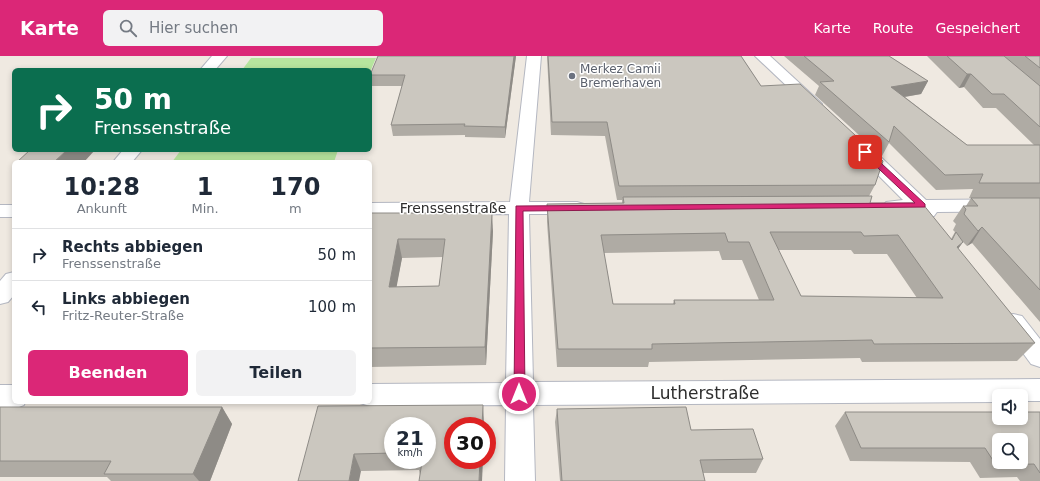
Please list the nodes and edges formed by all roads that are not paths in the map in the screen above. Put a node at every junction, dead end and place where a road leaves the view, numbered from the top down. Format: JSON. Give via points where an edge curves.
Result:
{"nodes":[{"id":1,"x":220,"y":56,"type":"edge"},
{"id":2,"x":534,"y":56,"type":"edge"},
{"id":3,"x":762,"y":56,"type":"edge"},
{"id":4,"x":209,"y":68,"type":"edge"},
{"id":5,"x":825,"y":115,"type":"edge"},
{"id":6,"x":848,"y":136,"type":"edge"},
{"id":7,"x":131,"y":152,"type":"edge"},
{"id":8,"x":124,"y":160,"type":"edge"},
{"id":9,"x":1040,"y":205,"type":"edge"},
{"id":10,"x":875,"y":206,"type":"edge"},
{"id":11,"x":922,"y":206,"type":"junction"},
{"id":12,"x":519,"y":208,"type":"junction"},
{"id":13,"x":598,"y":208,"type":"edge"},
{"id":14,"x":372,"y":209,"type":"edge"},
{"id":15,"x":0,"y":211,"type":"edge"},
{"id":16,"x":12,"y":211,"type":"edge"},
{"id":17,"x":941,"y":230,"type":"edge"},
{"id":18,"x":12,"y":282,"type":"edge"},
{"id":19,"x":0,"y":296,"type":"edge"},
{"id":20,"x":1002,"y":309,"type":"edge"},
{"id":21,"x":1040,"y":357,"type":"edge"},
{"id":22,"x":1040,"y":390,"type":"edge"},
{"id":23,"x":519,"y":394,"type":"junction"},
{"id":24,"x":372,"y":395,"type":"edge"},
{"id":25,"x":0,"y":397,"type":"edge"},
{"id":26,"x":12,"y":397,"type":"edge"},
{"id":27,"x":520,"y":481,"type":"edge"}],
"edges":[{"from":1,"to":4,"type":"street"},
{"from":2,"to":12,"type":"street"},
{"from":3,"to":5,"type":"street"},
{"from":6,"to":11,"type":"street"},
{"from":7,"to":8,"type":"street"},
{"from":9,"to":11,"type":"street"},
{"from":10,"to":11,"type":"street"},
{"from":11,"to":17,"type":"street"},
{"from":12,"to":13,"type":"street","name":"Frenssenstraße"},
{"from":12,"to":14,"type":"street","name":"Frenssenstraße"},
{"from":12,"to":23,"type":"street"},
{"from":15,"to":16,"type":"street"},
{"from":18,"to":19,"type":"street"},
{"from":20,"to":21,"type":"street"},
{"from":22,"to":23,"type":"street","name":"Lutherstraße"},
{"from":23,"to":24,"type":"street","name":"Lutherstraße"},
{"from":23,"to":27,"type":"street"},
{"from":25,"to":26,"type":"street"}]}
